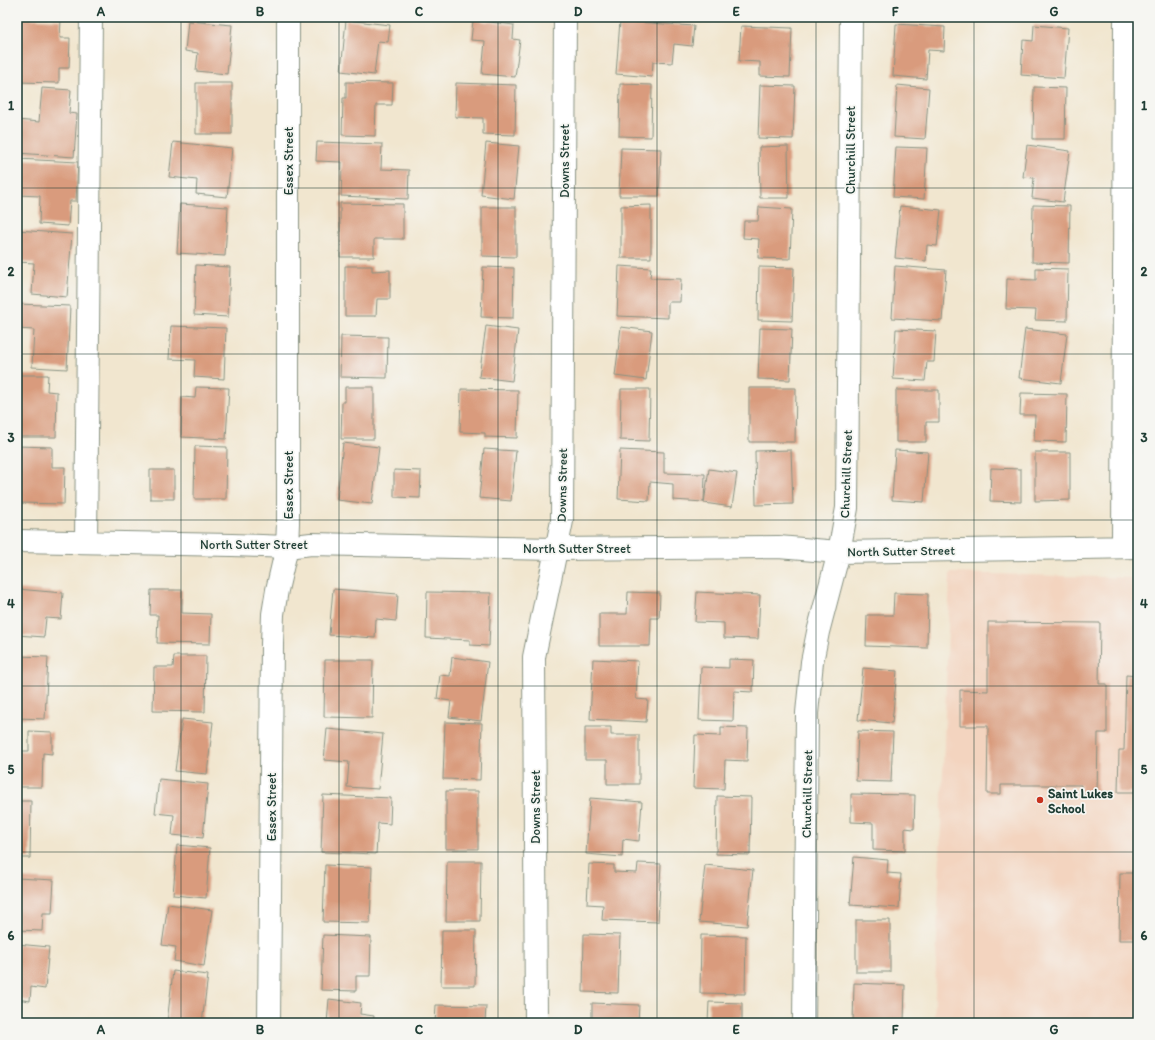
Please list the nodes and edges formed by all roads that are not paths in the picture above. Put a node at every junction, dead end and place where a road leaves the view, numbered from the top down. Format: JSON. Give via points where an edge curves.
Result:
{"nodes":[{"id":1,"x":91,"y":17,"type":"edge"},
{"id":2,"x":288,"y":17,"type":"edge"},
{"id":3,"x":565,"y":17,"type":"edge"},
{"id":4,"x":851,"y":17,"type":"edge"},
{"id":5,"x":1125,"y":17,"type":"edge"},
{"id":6,"x":17,"y":541,"type":"edge"},
{"id":7,"x":86,"y":542,"type":"junction"},
{"id":8,"x":287,"y":547,"type":"junction"},
{"id":9,"x":1130,"y":547,"type":"edge"},
{"id":10,"x":556,"y":549,"type":"junction"},
{"id":11,"x":839,"y":552,"type":"junction"},
{"id":12,"x":269,"y":1023,"type":"edge"},
{"id":13,"x":536,"y":1023,"type":"edge"},
{"id":14,"x":804,"y":1023,"type":"edge"}],
"edges":[{"from":1,"to":7,"type":"street"},
{"from":2,"to":8,"type":"street","name":"Essex Street"},
{"from":3,"to":10,"type":"street","name":"Downs Street","via":[[562,521]]},
{"from":4,"to":11,"type":"street","name":"Churchill Street","via":[[847,508]]},
{"from":5,"to":9,"type":"street"},
{"from":6,"to":7,"type":"street","name":"North Sutter Street"},
{"from":7,"to":8,"type":"street","name":"North Sutter Street"},
{"from":8,"to":10,"type":"street","name":"North Sutter Street","via":[[311,544]]},
{"from":8,"to":12,"type":"street","name":"Essex Street","via":[[277,590],[272,644]]},
{"from":9,"to":11,"type":"street","name":"North Sutter Street"},
{"from":10,"to":11,"type":"street","name":"North Sutter Street","via":[[778,547]]},
{"from":10,"to":13,"type":"street","name":"Downs Street","via":[[534,657]]},
{"from":11,"to":14,"type":"street","name":"Churchill Street","via":[[812,662],[807,713]]}]}
